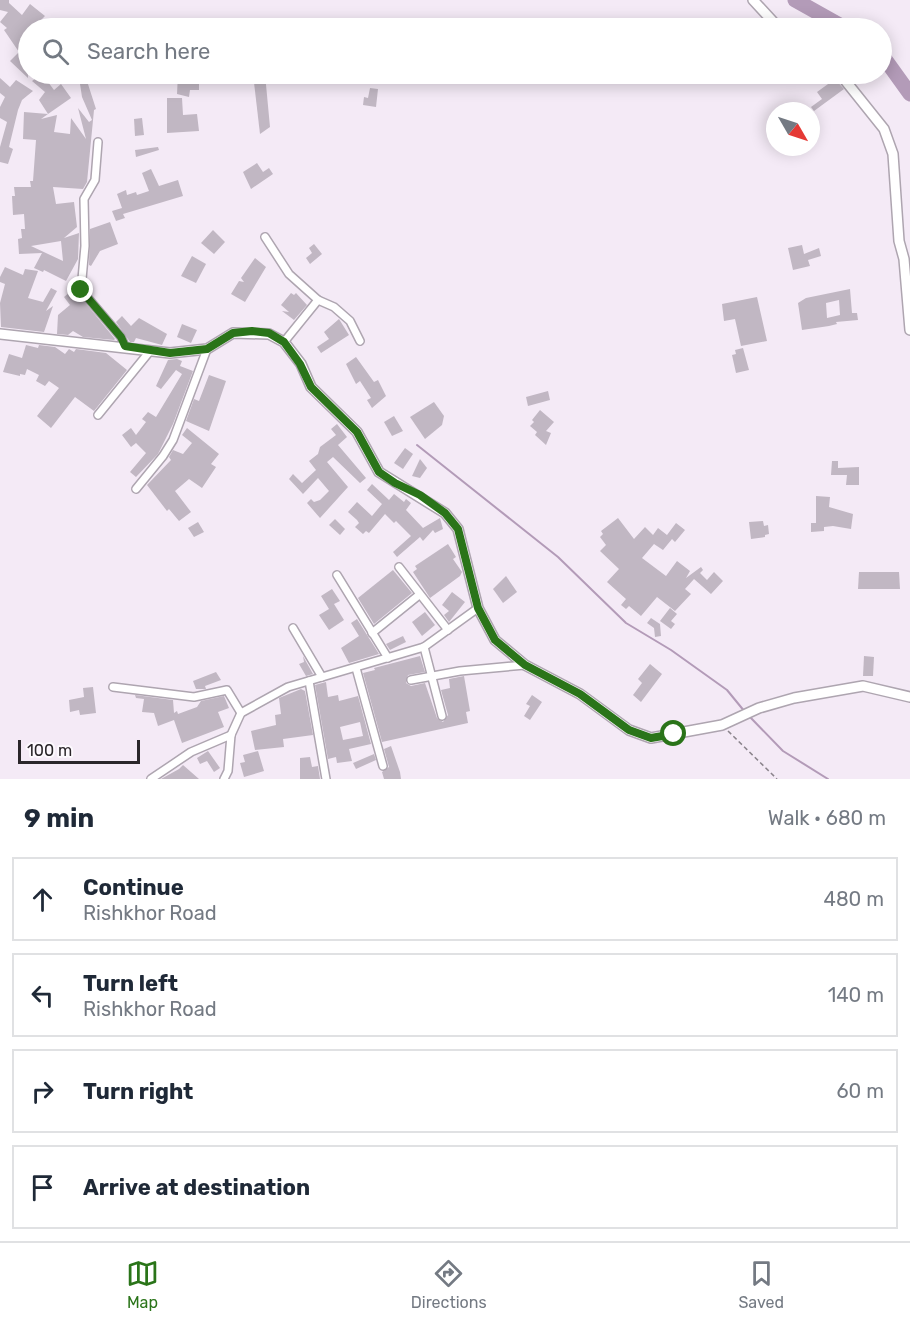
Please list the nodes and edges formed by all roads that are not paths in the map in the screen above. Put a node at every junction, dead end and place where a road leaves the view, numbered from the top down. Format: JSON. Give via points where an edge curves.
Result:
{"nodes":[{"id":1,"x":753,"y":0,"type":"edge"},
{"id":2,"x":770,"y":18,"type":"edge"},
{"id":3,"x":848,"y":84,"type":"edge"},
{"id":4,"x":98,"y":142,"type":"dead end"},
{"id":5,"x":265,"y":237,"type":"dead end"},
{"id":6,"x":318,"y":300,"type":"junction"},
{"id":7,"x":910,"y":330,"type":"edge"},
{"id":8,"x":0,"y":334,"type":"edge"},
{"id":9,"x":284,"y":342,"type":"junction"},
{"id":10,"x":360,"y":342,"type":"dead end"},
{"id":11,"x":125,"y":346,"type":"junction"},
{"id":12,"x":207,"y":349,"type":"junction"},
{"id":13,"x":150,"y":351,"type":"junction"},
{"id":14,"x":98,"y":415,"type":"dead end"},
{"id":15,"x":136,"y":489,"type":"dead end"},
{"id":16,"x":399,"y":567,"type":"dead end"},
{"id":17,"x":337,"y":575,"type":"dead end"},
{"id":18,"x":419,"y":595,"type":"junction"},
{"id":19,"x":478,"y":608,"type":"junction"},
{"id":20,"x":293,"y":628,"type":"dead end"},
{"id":21,"x":448,"y":630,"type":"junction"},
{"id":22,"x":372,"y":633,"type":"junction"},
{"id":23,"x":424,"y":647,"type":"junction"},
{"id":24,"x":388,"y":658,"type":"junction"},
{"id":25,"x":525,"y":665,"type":"junction"},
{"id":26,"x":356,"y":668,"type":"junction"},
{"id":27,"x":432,"y":675,"type":"junction"},
{"id":28,"x":322,"y":678,"type":"junction"},
{"id":29,"x":411,"y":680,"type":"dead end"},
{"id":30,"x":309,"y":681,"type":"junction"},
{"id":31,"x":113,"y":687,"type":"dead end"},
{"id":32,"x":910,"y":697,"type":"edge"},
{"id":33,"x":241,"y":713,"type":"junction"},
{"id":34,"x":442,"y":716,"type":"dead end"},
{"id":35,"x":231,"y":735,"type":"junction"},
{"id":36,"x":382,"y":766,"type":"dead end"},
{"id":37,"x":151,"y":779,"type":"edge"},
{"id":38,"x":224,"y":779,"type":"edge"},
{"id":39,"x":326,"y":779,"type":"edge"}],
"edges":[{"from":1,"to":2,"type":"street"},
{"from":3,"to":7,"type":"street","via":[[884,129],[893,154]]},
{"from":4,"to":11,"type":"street","via":[[95,180],[84,199],[81,290]]},
{"from":5,"to":6,"type":"street","via":[[290,274]]},
{"from":6,"to":9,"type":"street"},
{"from":6,"to":10,"type":"street","via":[[350,321]]},
{"from":8,"to":11,"type":"street"},
{"from":9,"to":12,"type":"street","via":[[269,333],[233,333]]},
{"from":9,"to":19,"type":"street","via":[[311,387],[357,432],[379,472],[445,513],[458,529]]},
{"from":11,"to":13,"type":"street"},
{"from":12,"to":13,"type":"street"},
{"from":12,"to":15,"type":"street","via":[[172,440]]},
{"from":13,"to":14,"type":"street"},
{"from":16,"to":18,"type":"street"},
{"from":17,"to":22,"type":"street"},
{"from":18,"to":21,"type":"street"},
{"from":18,"to":22,"type":"street"},
{"from":19,"to":21,"type":"street"},
{"from":19,"to":25,"type":"street","via":[[495,640]]},
{"from":20,"to":28,"type":"street"},
{"from":21,"to":23,"type":"street"},
{"from":22,"to":24,"type":"street"},
{"from":23,"to":24,"type":"street"},
{"from":23,"to":27,"type":"street"},
{"from":24,"to":26,"type":"street"},
{"from":25,"to":27,"type":"street"},
{"from":25,"to":32,"type":"street","via":[[580,694],[629,730],[651,738],[722,725],[759,708],[831,691],[863,686]]},
{"from":26,"to":28,"type":"street"},
{"from":26,"to":36,"type":"street"},
{"from":27,"to":29,"type":"street"},
{"from":27,"to":34,"type":"street"},
{"from":28,"to":30,"type":"street"},
{"from":30,"to":33,"type":"street","via":[[288,687]]},
{"from":30,"to":39,"type":"street"},
{"from":31,"to":33,"type":"street","via":[[194,697],[227,690]]},
{"from":33,"to":35,"type":"street"},
{"from":35,"to":37,"type":"street","via":[[191,752]]},
{"from":35,"to":38,"type":"street"}]}
